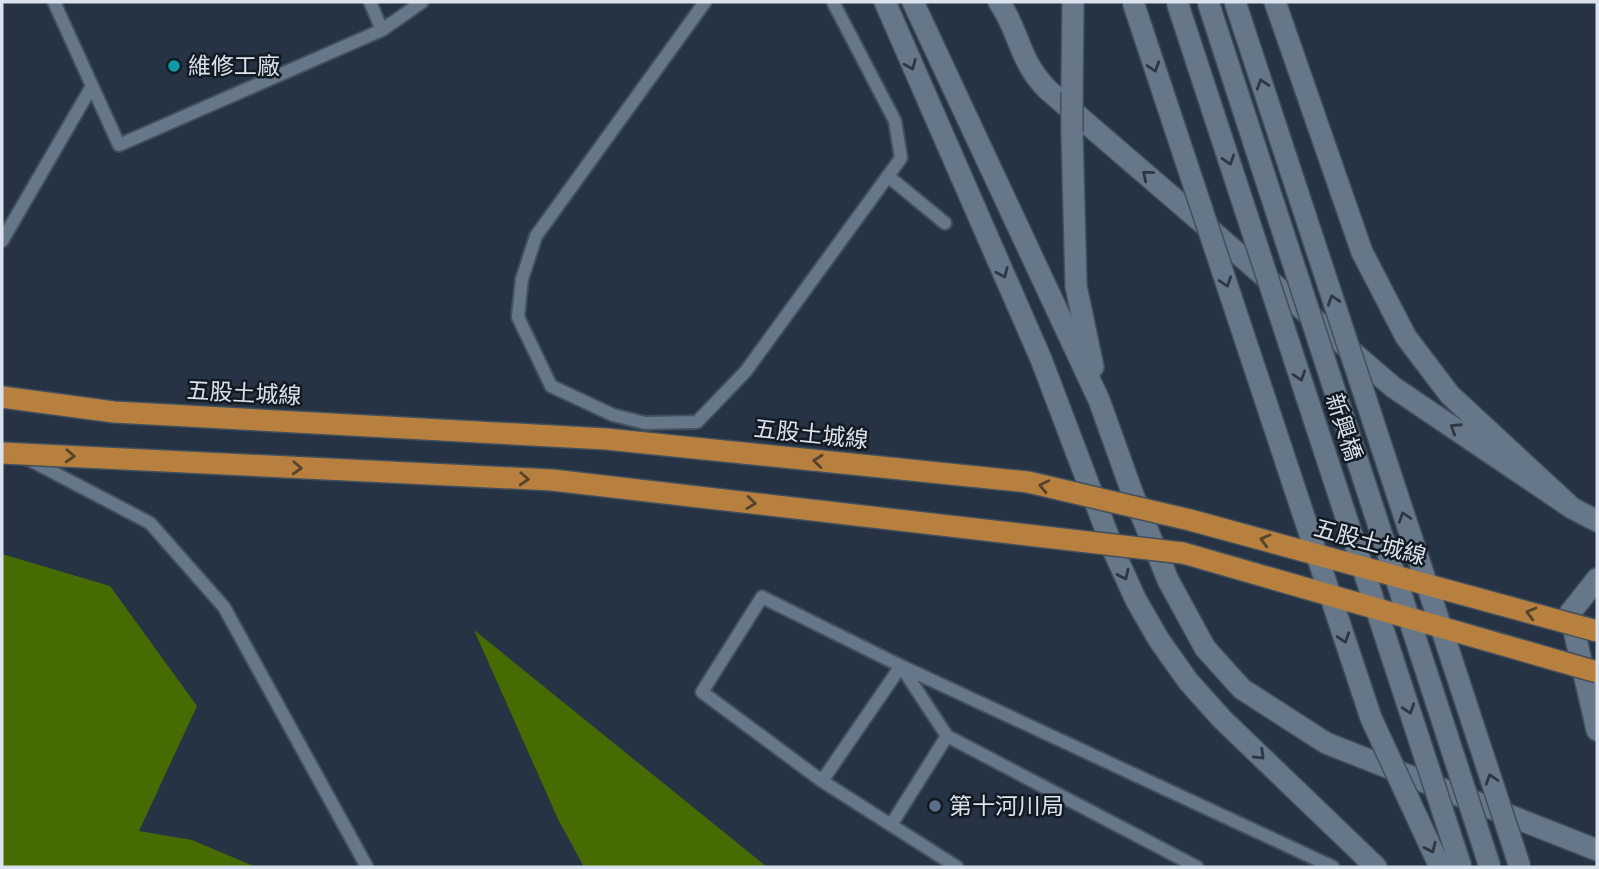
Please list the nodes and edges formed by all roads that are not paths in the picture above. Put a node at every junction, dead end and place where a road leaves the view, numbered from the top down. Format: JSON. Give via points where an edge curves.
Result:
{"nodes":[{"id":1,"x":54,"y":2,"type":"edge"},
{"id":2,"x":370,"y":2,"type":"edge"},
{"id":3,"x":422,"y":2,"type":"edge"},
{"id":4,"x":705,"y":2,"type":"edge"},
{"id":5,"x":833,"y":2,"type":"edge"},
{"id":6,"x":912,"y":2,"type":"edge"},
{"id":7,"x":999,"y":2,"type":"edge"},
{"id":8,"x":1073,"y":2,"type":"edge"},
{"id":9,"x":1133,"y":2,"type":"edge"},
{"id":10,"x":1177,"y":2,"type":"edge"},
{"id":11,"x":1209,"y":2,"type":"edge"},
{"id":12,"x":1235,"y":2,"type":"edge"},
{"id":13,"x":1275,"y":2,"type":"edge"},
{"id":14,"x":887,"y":8,"type":"edge"},
{"id":15,"x":382,"y":30,"type":"junction"},
{"id":16,"x":92,"y":86,"type":"junction"},
{"id":17,"x":889,"y":177,"type":"junction"},
{"id":18,"x":945,"y":223,"type":"dead end"},
{"id":19,"x":2,"y":241,"type":"edge"},
{"id":20,"x":2,"y":397,"type":"edge"},
{"id":21,"x":1099,"y":400,"type":"junction"},
{"id":22,"x":2,"y":446,"type":"edge"},
{"id":23,"x":2,"y":453,"type":"edge"},
{"id":24,"x":1572,"y":508,"type":"junction"},
{"id":25,"x":1597,"y":521,"type":"edge"},
{"id":26,"x":1597,"y":579,"type":"edge"},
{"id":27,"x":1597,"y":631,"type":"edge"},
{"id":28,"x":901,"y":666,"type":"junction"},
{"id":29,"x":1597,"y":672,"type":"edge"},
{"id":30,"x":1597,"y":730,"type":"edge"},
{"id":31,"x":947,"y":736,"type":"junction"},
{"id":32,"x":822,"y":781,"type":"junction"},
{"id":33,"x":891,"y":825,"type":"junction"},
{"id":34,"x":1597,"y":850,"type":"edge"},
{"id":35,"x":367,"y":867,"type":"edge"},
{"id":36,"x":957,"y":867,"type":"edge"},
{"id":37,"x":1197,"y":867,"type":"edge"},
{"id":38,"x":1333,"y":867,"type":"edge"},
{"id":39,"x":1376,"y":867,"type":"edge"},
{"id":40,"x":1440,"y":867,"type":"edge"},
{"id":41,"x":1461,"y":867,"type":"edge"},
{"id":42,"x":1490,"y":867,"type":"edge"},
{"id":43,"x":1520,"y":867,"type":"edge"}],
"edges":[{"from":1,"to":16,"type":"lane"},
{"from":2,"to":15,"type":"lane"},
{"from":3,"to":15,"type":"lane"},
{"from":4,"to":17,"type":"lane","via":[[536,236],[522,279],[518,317],[551,386],[613,415],[645,423],[697,422],[746,371]]},
{"from":5,"to":17,"type":"lane","via":[[895,121],[901,158]]},
{"from":6,"to":14,"type":"main road"},
{"from":6,"to":21,"type":"main road"},
{"from":24,"to":7,"type":"main road","one_way":true,"via":[[1393,387],[1048,90],[1023,59]]},
{"from":8,"to":21,"type":"main road","bridge":true,"via":[[1076,285]]},
{"from":9,"to":40,"type":"main road","one_way":true,"bridge":true,"via":[[1371,718]]},
{"from":10,"to":41,"type":"main road","name":"新興橋","one_way":true,"bridge":true},
{"from":11,"to":42,"type":"main road","name":"新興橋","bridge":true},
{"from":43,"to":12,"type":"main road","one_way":true,"bridge":true},
{"from":13,"to":24,"type":"main road","via":[[1362,252],[1406,337],[1450,395]]},
{"from":14,"to":39,"type":"main road","one_way":true,"via":[[1041,359],[1115,554],[1159,640],[1222,719]]},
{"from":15,"to":16,"type":"lane","via":[[119,145]]},
{"from":16,"to":19,"type":"lane"},
{"from":17,"to":18,"type":"lane"},
{"from":27,"to":20,"type":"highway","name":"五股土城線","one_way":true,"bridge":true,"via":[[1191,520],[1028,482],[606,439],[114,412]]},
{"from":21,"to":34,"type":"main road","via":[[1168,579],[1205,648],[1242,689],[1326,743]]},
{"from":22,"to":35,"type":"lane","via":[[150,523],[224,607]]},
{"from":23,"to":29,"type":"highway","one_way":true,"bridge":true,"via":[[552,480],[1184,553]]},
{"from":24,"to":25,"type":"main road"},
{"from":26,"to":30,"type":"main road","via":[[1570,613]]},
{"from":28,"to":31,"type":"lane"},
{"from":28,"to":32,"type":"lane"},
{"from":28,"to":32,"type":"lane","via":[[762,597],[702,692]]},
{"from":28,"to":38,"type":"lane"},
{"from":31,"to":33,"type":"lane"},
{"from":31,"to":37,"type":"lane"},
{"from":32,"to":33,"type":"lane"},
{"from":33,"to":36,"type":"lane"}]}
